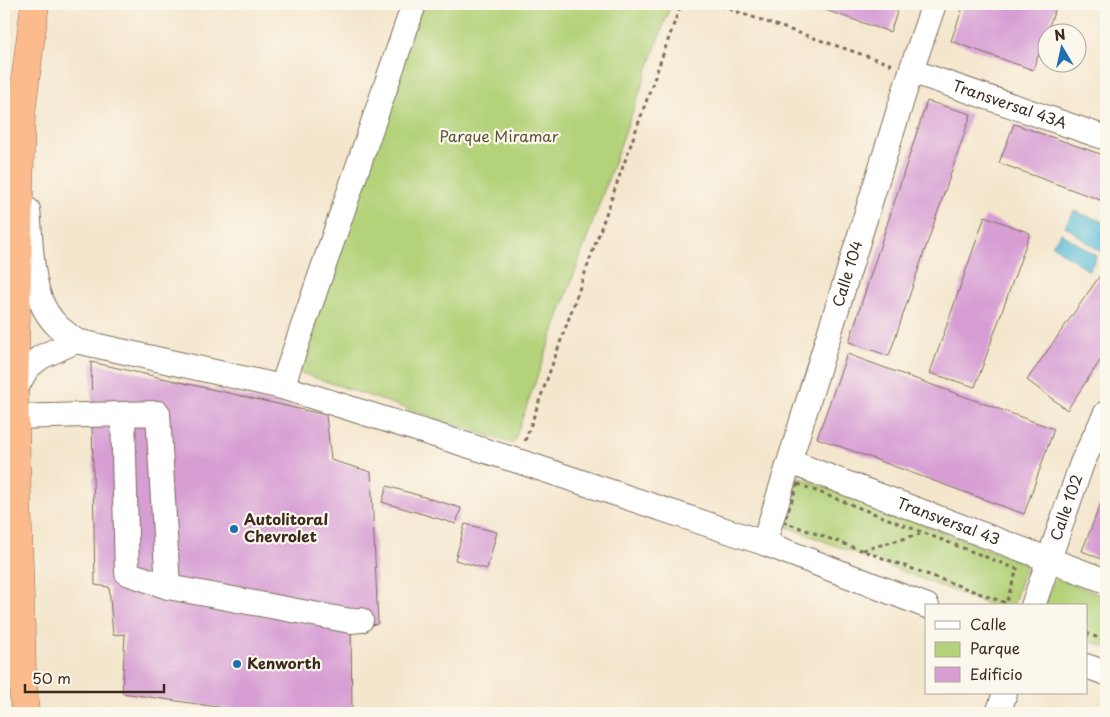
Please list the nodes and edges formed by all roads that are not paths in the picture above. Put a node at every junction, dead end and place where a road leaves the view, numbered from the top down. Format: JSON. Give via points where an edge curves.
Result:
{"nodes":[{"id":1,"x":35,"y":4,"type":"edge"},
{"id":2,"x":414,"y":4,"type":"edge"},
{"id":3,"x":934,"y":4,"type":"edge"},
{"id":4,"x":911,"y":71,"type":"junction"},
{"id":5,"x":1106,"y":138,"type":"edge"},
{"id":6,"x":20,"y":147,"type":"junction"},
{"id":7,"x":76,"y":341,"type":"junction"},
{"id":8,"x":282,"y":387,"type":"junction"},
{"id":9,"x":14,"y":404,"type":"junction"},
{"id":10,"x":1106,"y":413,"type":"edge"},
{"id":11,"x":123,"y":414,"type":"junction"},
{"id":12,"x":790,"y":462,"type":"junction"},
{"id":13,"x":764,"y":543,"type":"junction"},
{"id":14,"x":1049,"y":558,"type":"junction"},
{"id":15,"x":1106,"y":581,"type":"edge"},
{"id":16,"x":168,"y":587,"type":"junction"},
{"id":17,"x":1034,"y":604,"type":"edge"},
{"id":18,"x":925,"y":605,"type":"edge"},
{"id":19,"x":360,"y":620,"type":"dead end"},
{"id":20,"x":1088,"y":667,"type":"edge"},
{"id":21,"x":1106,"y":673,"type":"edge"},
{"id":22,"x":1005,"y":694,"type":"edge"},
{"id":23,"x":25,"y":713,"type":"edge"},
{"id":24,"x":998,"y":713,"type":"edge"}],
"edges":[{"from":1,"to":6,"type":"highway"},
{"from":2,"to":8,"type":"street"},
{"from":3,"to":4,"type":"street","name":"Calle 104"},
{"from":4,"to":5,"type":"street","name":"Transversal 43A"},
{"from":4,"to":12,"type":"street","name":"Calle 104"},
{"from":6,"to":7,"type":"street","via":[[36,289],[53,322]]},
{"from":6,"to":9,"type":"highway"},
{"from":7,"to":8,"type":"street"},
{"from":7,"to":9,"type":"street","via":[[41,356],[28,368]]},
{"from":8,"to":13,"type":"street"},
{"from":9,"to":11,"type":"street"},
{"from":9,"to":23,"type":"highway"},
{"from":10,"to":14,"type":"street","name":"Calle 102","via":[[1082,462]]},
{"from":11,"to":16,"type":"street","via":[[127,574]]},
{"from":11,"to":16,"type":"street","via":[[158,413]]},
{"from":12,"to":13,"type":"street","name":"Calle 104"},
{"from":12,"to":14,"type":"street","name":"Transversal 43"},
{"from":13,"to":18,"type":"street"},
{"from":14,"to":15,"type":"street","name":"Transversal 43"},
{"from":14,"to":17,"type":"street","name":"Calle 102"},
{"from":16,"to":19,"type":"street","via":[[350,621]]},
{"from":20,"to":21,"type":"street"},
{"from":22,"to":24,"type":"street"}]}
